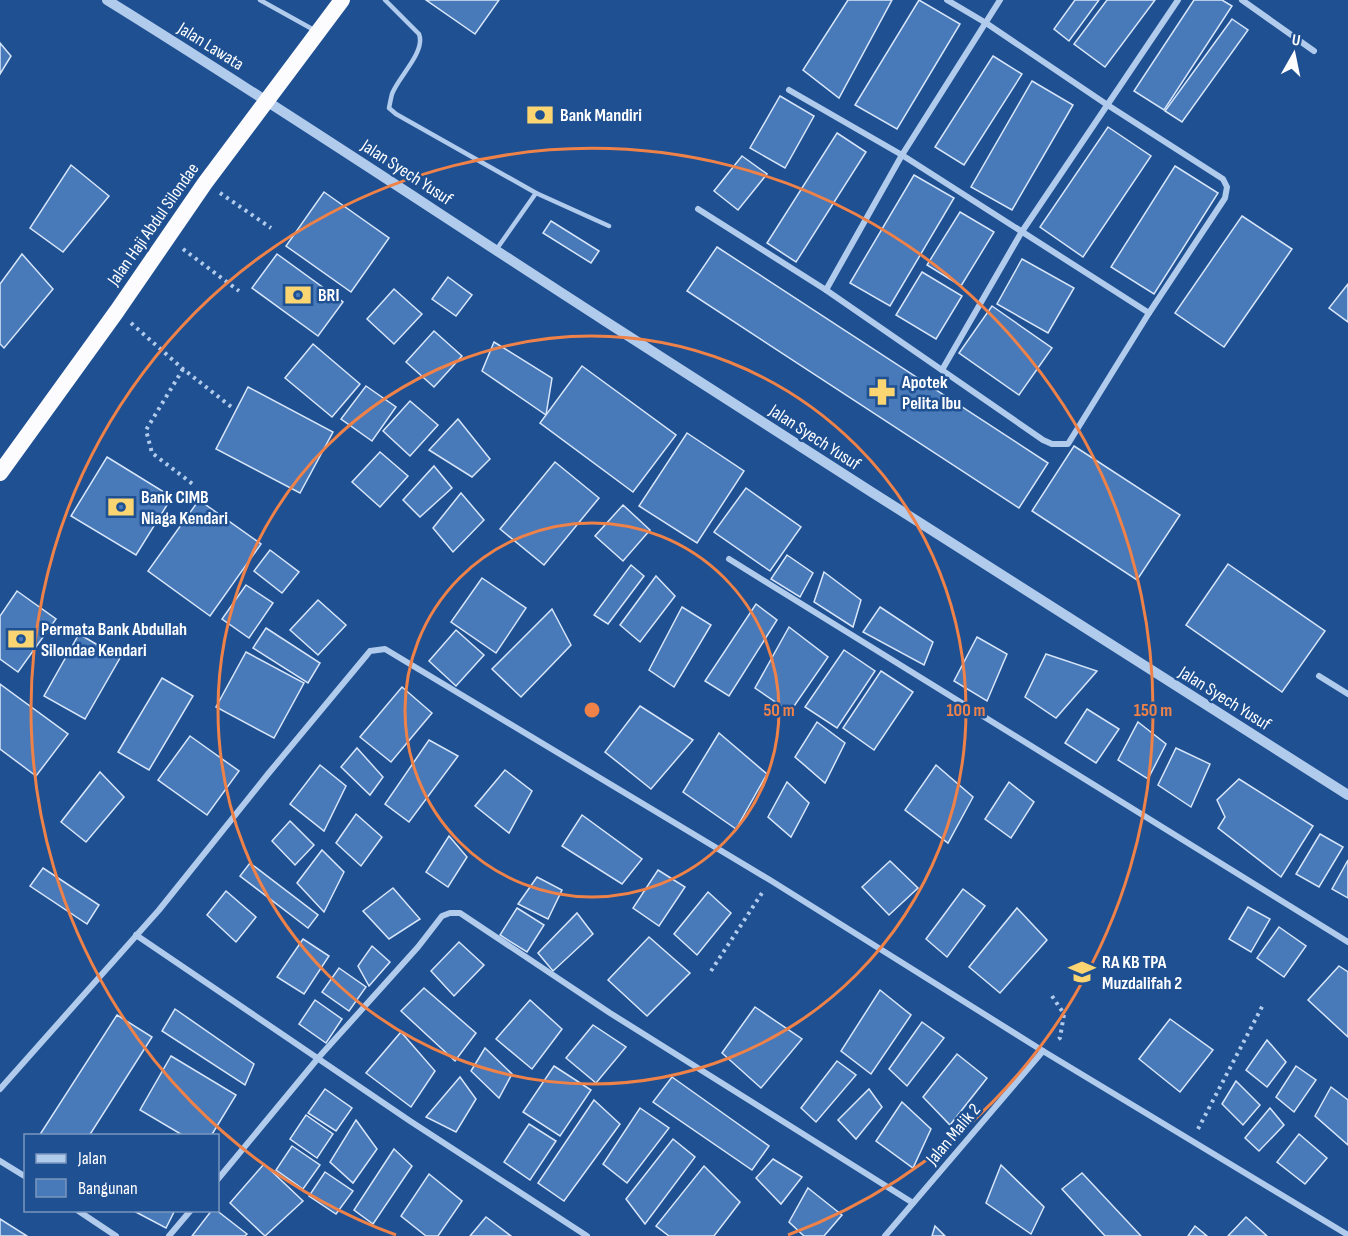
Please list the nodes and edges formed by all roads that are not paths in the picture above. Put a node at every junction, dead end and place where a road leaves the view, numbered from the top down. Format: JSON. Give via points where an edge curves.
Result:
{"nodes":[{"id":1,"x":107,"y":0,"type":"edge"},
{"id":2,"x":260,"y":0,"type":"edge"},
{"id":3,"x":342,"y":0,"type":"edge"},
{"id":4,"x":386,"y":0,"type":"edge"},
{"id":5,"x":947,"y":0,"type":"edge"},
{"id":6,"x":1000,"y":0,"type":"edge"},
{"id":7,"x":1178,"y":0,"type":"edge"},
{"id":8,"x":1242,"y":0,"type":"edge"},
{"id":9,"x":986,"y":23,"type":"junction"},
{"id":10,"x":319,"y":32,"type":"junction"},
{"id":11,"x":1314,"y":51,"type":"dead end"},
{"id":12,"x":789,"y":90,"type":"dead end"},
{"id":13,"x":268,"y":100,"type":"junction"},
{"id":14,"x":1106,"y":104,"type":"junction"},
{"id":15,"x":902,"y":155,"type":"junction"},
{"id":16,"x":536,"y":193,"type":"junction"},
{"id":17,"x":698,"y":209,"type":"dead end"},
{"id":18,"x":609,"y":226,"type":"dead end"},
{"id":19,"x":1021,"y":233,"type":"junction"},
{"id":20,"x":496,"y":250,"type":"junction"},
{"id":21,"x":826,"y":290,"type":"junction"},
{"id":22,"x":1149,"y":314,"type":"junction"},
{"id":23,"x":942,"y":370,"type":"junction"},
{"id":24,"x":0,"y":473,"type":"edge"},
{"id":25,"x":729,"y":559,"type":"dead end"},
{"id":26,"x":1319,"y":676,"type":"dead end"},
{"id":27,"x":1348,"y":694,"type":"edge"},
{"id":28,"x":1348,"y":795,"type":"edge"},
{"id":29,"x":136,"y":935,"type":"junction"},
{"id":30,"x":1348,"y":942,"type":"edge"},
{"id":31,"x":1043,"y":1051,"type":"junction"},
{"id":32,"x":319,"y":1057,"type":"junction"},
{"id":33,"x":0,"y":1089,"type":"edge"},
{"id":34,"x":0,"y":1161,"type":"edge"},
{"id":35,"x":24,"y":1176,"type":"edge"},
{"id":36,"x":219,"y":1178,"type":"edge"},
{"id":37,"x":913,"y":1203,"type":"junction"},
{"id":38,"x":80,"y":1212,"type":"edge"},
{"id":39,"x":189,"y":1212,"type":"edge"},
{"id":40,"x":1348,"y":1235,"type":"edge"},
{"id":41,"x":116,"y":1236,"type":"edge"},
{"id":42,"x":170,"y":1236,"type":"edge"},
{"id":43,"x":587,"y":1236,"type":"edge"},
{"id":44,"x":885,"y":1236,"type":"edge"}],
"edges":[{"from":1,"to":13,"type":"street","name":"Jalan Lawata"},
{"from":2,"to":10,"type":"lane"},
{"from":3,"to":10,"type":"highway","name":"Jalan Haji Abdul Silondae"},
{"from":4,"to":16,"type":"lane","via":[[421,40],[389,108]]},
{"from":5,"to":9,"type":"street"},
{"from":6,"to":9,"type":"street"},
{"from":7,"to":14,"type":"street"},
{"from":8,"to":11,"type":"street"},
{"from":9,"to":14,"type":"street"},
{"from":9,"to":15,"type":"street"},
{"from":10,"to":13,"type":"highway","name":"Jalan Haji Abdul Silondae"},
{"from":12,"to":15,"type":"street"},
{"from":13,"to":20,"type":"street","name":"Jalan Syech Yusuf"},
{"from":13,"to":24,"type":"highway","name":"Jalan Haji Abdul Silondae"},
{"from":14,"to":19,"type":"street"},
{"from":14,"to":22,"type":"street","via":[[1223,179],[1227,187],[1225,198]]},
{"from":15,"to":19,"type":"street"},
{"from":15,"to":21,"type":"street"},
{"from":16,"to":18,"type":"lane"},
{"from":16,"to":20,"type":"lane"},
{"from":17,"to":21,"type":"street"},
{"from":19,"to":22,"type":"street"},
{"from":19,"to":23,"type":"street"},
{"from":20,"to":28,"type":"street","name":"Jalan Syech Yusuf"},
{"from":21,"to":23,"type":"street"},
{"from":22,"to":23,"type":"street","via":[[1068,444],[1043,440]]},
{"from":25,"to":30,"type":"street"},
{"from":26,"to":27,"type":"street"},
{"from":29,"to":31,"type":"street","via":[[370,651],[385,649],[770,880]]},
{"from":29,"to":32,"type":"street"},
{"from":29,"to":33,"type":"street"},
{"from":31,"to":37,"type":"street","name":"Jalan Malik 2"},
{"from":31,"to":40,"type":"street"},
{"from":32,"to":36,"type":"street"},
{"from":32,"to":37,"type":"street","via":[[442,916],[460,914],[610,1014]]},
{"from":32,"to":43,"type":"street"},
{"from":34,"to":35,"type":"street"},
{"from":37,"to":44,"type":"street","name":"Jalan Malik 2"},
{"from":38,"to":41,"type":"street"},
{"from":39,"to":42,"type":"street"}]}
